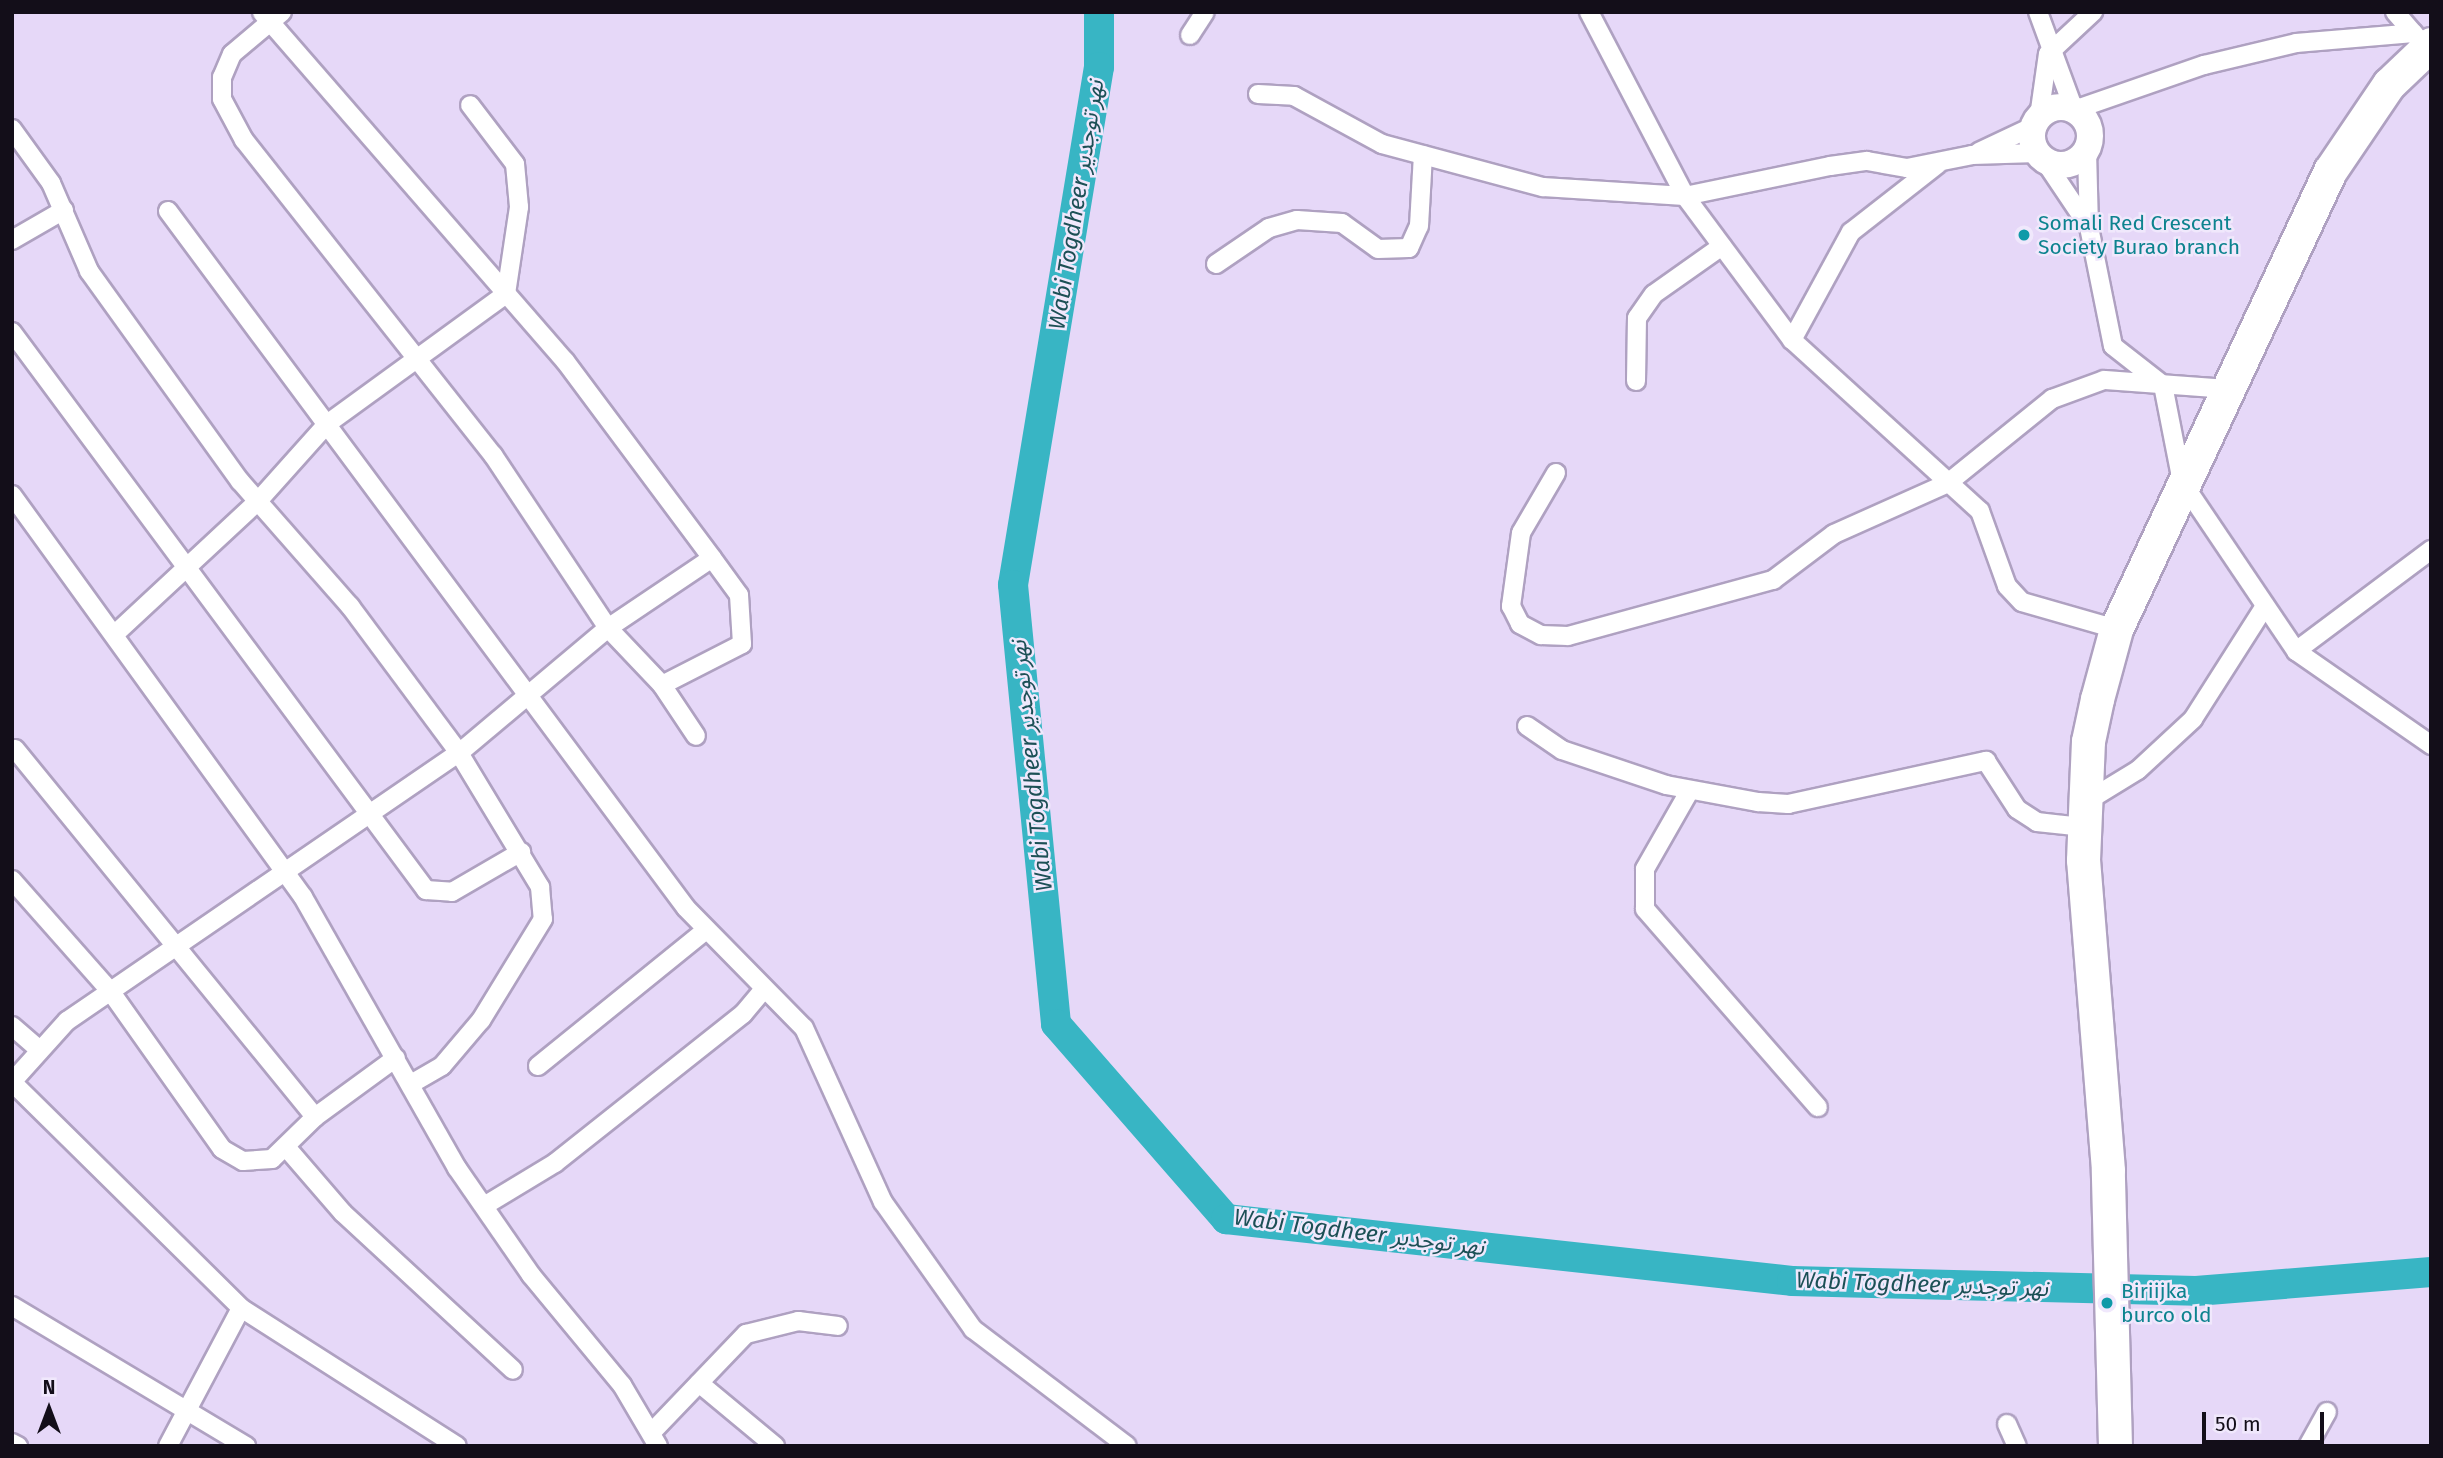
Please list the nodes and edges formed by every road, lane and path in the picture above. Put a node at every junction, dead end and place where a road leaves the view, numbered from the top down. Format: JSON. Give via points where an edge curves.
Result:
{"nodes":[{"id":1,"x":1205,"y":12,"type":"edge"},
{"id":2,"x":1589,"y":12,"type":"edge"},
{"id":3,"x":2038,"y":12,"type":"edge"},
{"id":4,"x":2093,"y":12,"type":"edge"},
{"id":5,"x":2395,"y":12,"type":"edge"},
{"id":6,"x":271,"y":15,"type":"edge"},
{"id":7,"x":1190,"y":35,"type":"dead end"},
{"id":8,"x":2424,"y":41,"type":"edge"},
{"id":9,"x":2049,"y":54,"type":"junction"},
{"id":10,"x":1258,"y":94,"type":"dead end"},
{"id":11,"x":470,"y":104,"type":"dead end"},
{"id":12,"x":2074,"y":110,"type":"junction"},
{"id":13,"x":2037,"y":121,"type":"junction"},
{"id":14,"x":12,"y":129,"type":"edge"},
{"id":15,"x":2087,"y":151,"type":"junction"},
{"id":16,"x":1423,"y":155,"type":"junction"},
{"id":17,"x":1972,"y":155,"type":"junction"},
{"id":18,"x":2041,"y":157,"type":"junction"},
{"id":19,"x":1941,"y":161,"type":"junction"},
{"id":20,"x":1685,"y":196,"type":"junction"},
{"id":21,"x":64,"y":210,"type":"junction"},
{"id":22,"x":168,"y":211,"type":"dead end"},
{"id":23,"x":2089,"y":227,"type":"junction"},
{"id":24,"x":12,"y":240,"type":"edge"},
{"id":25,"x":1722,"y":246,"type":"junction"},
{"id":26,"x":1216,"y":264,"type":"dead end"},
{"id":27,"x":506,"y":294,"type":"junction"},
{"id":28,"x":12,"y":331,"type":"edge"},
{"id":29,"x":1792,"y":340,"type":"junction"},
{"id":30,"x":416,"y":357,"type":"junction"},
{"id":31,"x":1636,"y":381,"type":"dead end"},
{"id":32,"x":2163,"y":385,"type":"junction"},
{"id":33,"x":2226,"y":389,"type":"junction"},
{"id":34,"x":327,"y":425,"type":"junction"},
{"id":35,"x":1556,"y":473,"type":"dead end"},
{"id":36,"x":2182,"y":482,"type":"junction"},
{"id":37,"x":1948,"y":483,"type":"junction"},
{"id":38,"x":12,"y":495,"type":"edge"},
{"id":39,"x":258,"y":500,"type":"junction"},
{"id":40,"x":2431,"y":550,"type":"edge"},
{"id":41,"x":712,"y":558,"type":"junction"},
{"id":42,"x":188,"y":566,"type":"junction"},
{"id":43,"x":2263,"y":609,"type":"junction"},
{"id":44,"x":608,"y":628,"type":"junction"},
{"id":45,"x":2116,"y":629,"type":"junction"},
{"id":46,"x":116,"y":634,"type":"junction"},
{"id":47,"x":2296,"y":651,"type":"junction"},
{"id":48,"x":662,"y":685,"type":"junction"},
{"id":49,"x":532,"y":696,"type":"junction"},
{"id":50,"x":1527,"y":726,"type":"dead end"},
{"id":51,"x":696,"y":736,"type":"dead end"},
{"id":52,"x":2431,"y":745,"type":"edge"},
{"id":53,"x":15,"y":749,"type":"dead end"},
{"id":54,"x":459,"y":753,"type":"junction"},
{"id":55,"x":1690,"y":790,"type":"junction"},
{"id":56,"x":367,"y":812,"type":"junction"},
{"id":57,"x":2083,"y":815,"type":"junction"},
{"id":58,"x":521,"y":852,"type":"junction"},
{"id":59,"x":282,"y":872,"type":"junction"},
{"id":60,"x":12,"y":880,"type":"edge"},
{"id":61,"x":705,"y":930,"type":"junction"},
{"id":62,"x":177,"y":940,"type":"junction"},
{"id":63,"x":764,"y":989,"type":"junction"},
{"id":64,"x":111,"y":992,"type":"junction"},
{"id":65,"x":12,"y":1026,"type":"edge"},
{"id":66,"x":37,"y":1048,"type":"junction"},
{"id":67,"x":397,"y":1058,"type":"junction"},
{"id":68,"x":538,"y":1066,"type":"dead end"},
{"id":69,"x":12,"y":1082,"type":"edge"},
{"id":70,"x":414,"y":1082,"type":"junction"},
{"id":71,"x":1818,"y":1107,"type":"dead end"},
{"id":72,"x":315,"y":1117,"type":"junction"},
{"id":73,"x":286,"y":1147,"type":"junction"},
{"id":74,"x":484,"y":1206,"type":"junction"},
{"id":75,"x":12,"y":1306,"type":"edge"},
{"id":76,"x":241,"y":1308,"type":"junction"},
{"id":77,"x":838,"y":1326,"type":"dead end"},
{"id":78,"x":513,"y":1370,"type":"dead end"},
{"id":79,"x":699,"y":1383,"type":"junction"},
{"id":80,"x":186,"y":1411,"type":"junction"},
{"id":81,"x":2327,"y":1412,"type":"dead end"},
{"id":82,"x":2007,"y":1424,"type":"dead end"},
{"id":83,"x":655,"y":1439,"type":"edge"},
{"id":84,"x":12,"y":1443,"type":"edge"},
{"id":85,"x":18,"y":1446,"type":"edge"},
{"id":86,"x":167,"y":1446,"type":"edge"},
{"id":87,"x":246,"y":1446,"type":"edge"},
{"id":88,"x":457,"y":1446,"type":"edge"},
{"id":89,"x":775,"y":1446,"type":"edge"},
{"id":90,"x":1127,"y":1446,"type":"edge"},
{"id":91,"x":2017,"y":1446,"type":"edge"},
{"id":92,"x":2115,"y":1446,"type":"edge"},
{"id":93,"x":2308,"y":1446,"type":"edge"}],
"edges":[{"from":1,"to":7,"type":"street"},
{"from":2,"to":20,"type":"street"},
{"from":3,"to":9,"type":"street"},
{"from":4,"to":9,"type":"street"},
{"from":5,"to":8,"type":"street"},
{"from":6,"to":27,"type":"street"},
{"from":6,"to":30,"type":"street","via":[[232,54],[222,99],[262,168]]},
{"from":8,"to":12,"type":"street","via":[[2296,43],[2204,65]]},
{"from":8,"to":33,"type":"highway","via":[[2367,113],[2330,171]]},
{"from":9,"to":12,"type":"street"},
{"from":9,"to":13,"type":"street"},
{"from":10,"to":16,"type":"street","via":[[1294,96],[1347,128]]},
{"from":11,"to":27,"type":"street","via":[[515,164],[519,207]]},
{"from":12,"to":13,"type":"street","via":[[2056,108]]},
{"from":12,"to":15,"type":"street","via":[[2088,124]]},
{"from":13,"to":17,"type":"street"},
{"from":13,"to":18,"type":"street"},
{"from":14,"to":21,"type":"street"},
{"from":15,"to":18,"type":"street","via":[[2072,164]]},
{"from":15,"to":23,"type":"street"},
{"from":16,"to":20,"type":"street","via":[[1521,185]]},
{"from":16,"to":26,"type":"street","via":[[1419,226],[1409,248],[1378,249],[1342,223],[1297,220],[1269,228]]},
{"from":17,"to":18,"type":"street"},
{"from":17,"to":19,"type":"street"},
{"from":18,"to":23,"type":"street"},
{"from":19,"to":20,"type":"street","via":[[1830,166]]},
{"from":19,"to":29,"type":"street","via":[[1851,232]]},
{"from":20,"to":25,"type":"street"},
{"from":21,"to":24,"type":"street"},
{"from":21,"to":39,"type":"street","via":[[89,271]]},
{"from":22,"to":34,"type":"street"},
{"from":23,"to":32,"type":"street","via":[[2113,346]]},
{"from":25,"to":29,"type":"street"},
{"from":25,"to":31,"type":"street","via":[[1654,294],[1637,318]]},
{"from":27,"to":30,"type":"street"},
{"from":27,"to":41,"type":"street","via":[[565,361]]},
{"from":28,"to":42,"type":"street"},
{"from":29,"to":37,"type":"street"},
{"from":30,"to":34,"type":"street"},
{"from":30,"to":44,"type":"street","via":[[493,455]]},
{"from":32,"to":33,"type":"street"},
{"from":32,"to":36,"type":"street"},
{"from":32,"to":37,"type":"street","via":[[2104,380],[2052,399]]},
{"from":33,"to":36,"type":"highway"},
{"from":34,"to":39,"type":"street"},
{"from":34,"to":49,"type":"street"},
{"from":35,"to":37,"type":"street","via":[[1521,533],[1511,606],[1520,624],[1541,635],[1568,636],[1773,580],[1834,534]]},
{"from":36,"to":43,"type":"street"},
{"from":36,"to":45,"type":"highway"},
{"from":37,"to":45,"type":"street","via":[[1980,511],[2007,586],[2022,603]]},
{"from":38,"to":46,"type":"street"},
{"from":39,"to":42,"type":"street"},
{"from":39,"to":54,"type":"street","via":[[351,606]]},
{"from":40,"to":47,"type":"street"},
{"from":41,"to":44,"type":"street"},
{"from":41,"to":48,"type":"street","via":[[739,595],[742,645]]},
{"from":42,"to":46,"type":"street"},
{"from":42,"to":56,"type":"street"},
{"from":43,"to":47,"type":"street"},
{"from":43,"to":57,"type":"street","via":[[2193,719]]},
{"from":44,"to":48,"type":"street"},
{"from":44,"to":49,"type":"street"},
{"from":45,"to":57,"type":"highway","via":[[2088,741]]},
{"from":46,"to":59,"type":"street"},
{"from":47,"to":52,"type":"street"},
{"from":48,"to":51,"type":"street"},
{"from":49,"to":54,"type":"street"},
{"from":49,"to":61,"type":"street"},
{"from":50,"to":55,"type":"street","via":[[1550,746]]},
{"from":53,"to":62,"type":"street"},
{"from":54,"to":56,"type":"street"},
{"from":54,"to":58,"type":"street"},
{"from":55,"to":57,"type":"street","via":[[1788,804],[1972,760],[1986,761],[2017,809],[2037,822]]},
{"from":55,"to":71,"type":"street","via":[[1645,869],[1645,909]]},
{"from":56,"to":58,"type":"street","via":[[417,880],[437,894]]},
{"from":56,"to":59,"type":"street"},
{"from":57,"to":92,"type":"highway","via":[[2108,1170],[2109,1384]]},
{"from":58,"to":70,"type":"street","via":[[540,887],[542,919],[462,1045]]},
{"from":59,"to":62,"type":"street"},
{"from":59,"to":67,"type":"street","via":[[309,907]]},
{"from":60,"to":64,"type":"street"},
{"from":61,"to":63,"type":"street"},
{"from":61,"to":68,"type":"street"},
{"from":62,"to":64,"type":"street"},
{"from":62,"to":72,"type":"street"},
{"from":63,"to":74,"type":"street","via":[[743,1014],[555,1163]]},
{"from":63,"to":90,"type":"street","via":[[804,1028],[883,1202],[973,1329]]},
{"from":64,"to":66,"type":"street"},
{"from":64,"to":73,"type":"street","via":[[222,1149],[260,1164]]},
{"from":65,"to":66,"type":"street"},
{"from":66,"to":69,"type":"street"},
{"from":67,"to":70,"type":"street"},
{"from":67,"to":72,"type":"street"},
{"from":69,"to":76,"type":"street"},
{"from":70,"to":74,"type":"street"},
{"from":72,"to":73,"type":"street"},
{"from":73,"to":78,"type":"street","via":[[343,1213]]},
{"from":74,"to":83,"type":"street"},
{"from":75,"to":80,"type":"street"},
{"from":76,"to":80,"type":"street"},
{"from":76,"to":88,"type":"street"},
{"from":77,"to":79,"type":"street","via":[[798,1321],[760,1328],[737,1341]]},
{"from":79,"to":83,"type":"street"},
{"from":79,"to":89,"type":"street"},
{"from":80,"to":86,"type":"street"},
{"from":80,"to":87,"type":"street"},
{"from":81,"to":93,"type":"street"},
{"from":82,"to":91,"type":"street"},
{"from":84,"to":85,"type":"street"}]}
